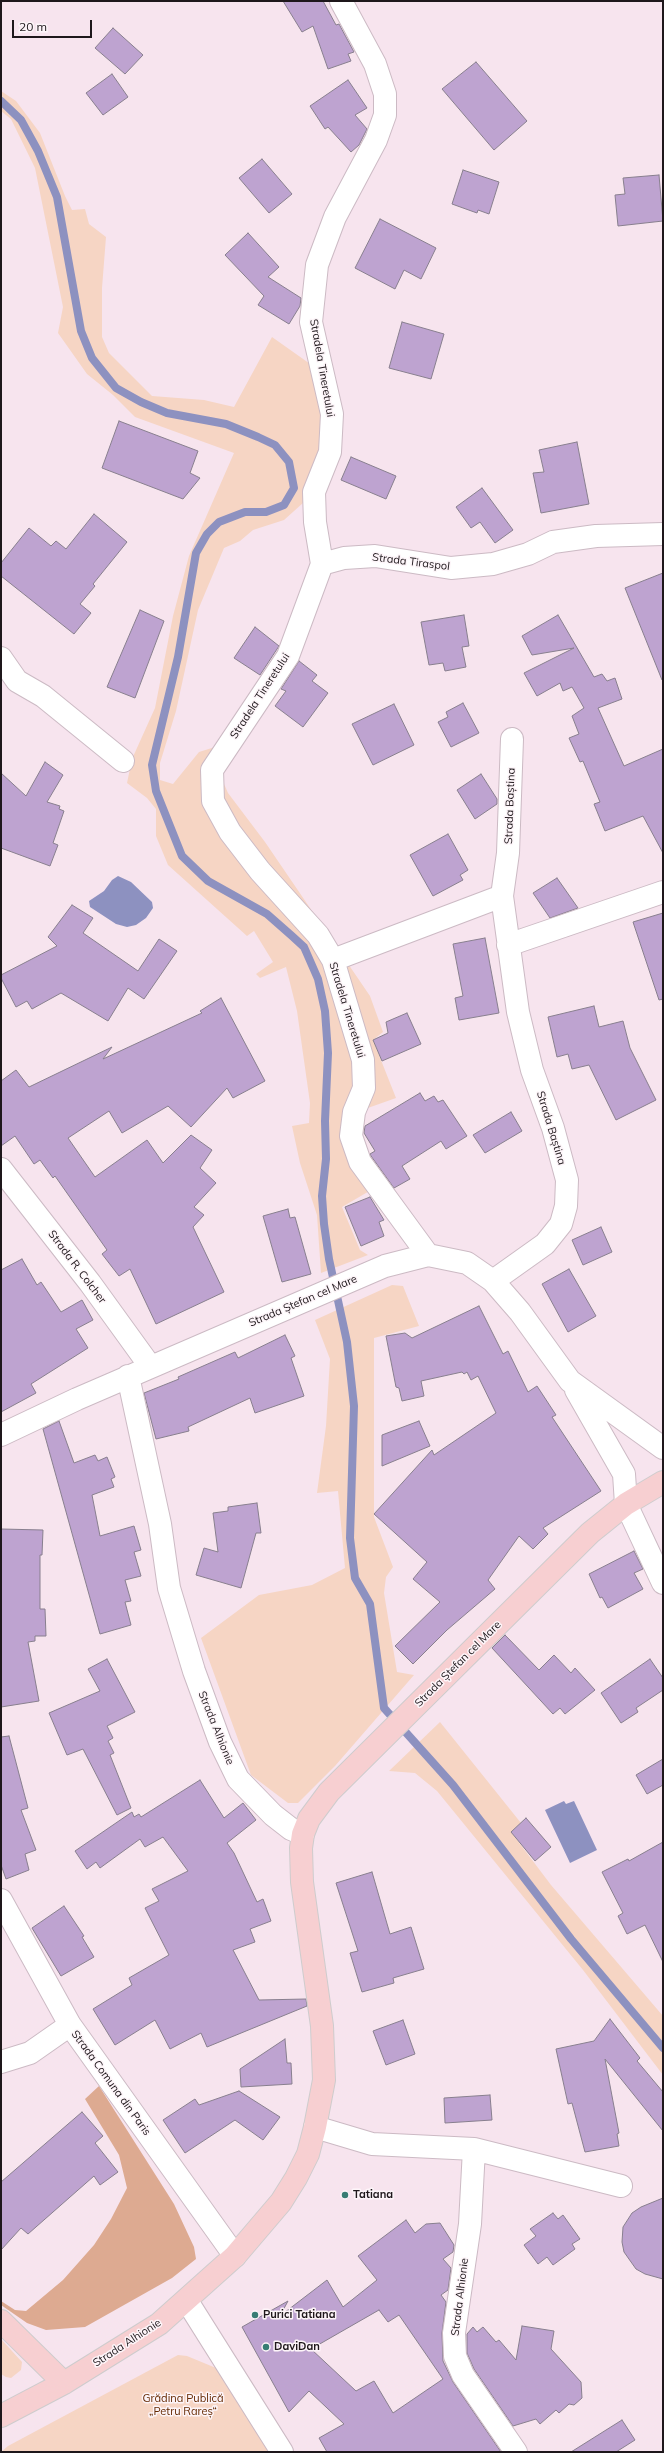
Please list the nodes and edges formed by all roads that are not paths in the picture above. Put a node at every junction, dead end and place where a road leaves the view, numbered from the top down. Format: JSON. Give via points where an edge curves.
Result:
{"nodes":[{"id":1,"x":341,"y":1,"type":"edge"},
{"id":2,"x":663,"y":534,"type":"edge"},
{"id":3,"x":322,"y":564,"type":"junction"},
{"id":4,"x":1,"y":658,"type":"edge"},
{"id":5,"x":9,"y":685,"type":"edge"},
{"id":6,"x":512,"y":739,"type":"dead end"},
{"id":7,"x":123,"y":761,"type":"dead end"},
{"id":8,"x":663,"y":892,"type":"edge"},
{"id":9,"x":502,"y":896,"type":"junction"},
{"id":10,"x":508,"y":945,"type":"junction"},
{"id":11,"x":333,"y":960,"type":"junction"},
{"id":12,"x":1,"y":1169,"type":"edge"},
{"id":13,"x":428,"y":1255,"type":"junction"},
{"id":14,"x":493,"y":1281,"type":"junction"},
{"id":15,"x":150,"y":1366,"type":"junction"},
{"id":16,"x":128,"y":1376,"type":"junction"},
{"id":17,"x":570,"y":1381,"type":"junction"},
{"id":18,"x":1,"y":1435,"type":"edge"},
{"id":19,"x":663,"y":1448,"type":"edge"},
{"id":20,"x":663,"y":1482,"type":"edge"},
{"id":21,"x":626,"y":1504,"type":"junction"},
{"id":22,"x":663,"y":1584,"type":"edge"},
{"id":23,"x":303,"y":1834,"type":"junction"},
{"id":24,"x":1,"y":1900,"type":"edge"},
{"id":25,"x":70,"y":2025,"type":"junction"},
{"id":26,"x":1,"y":2062,"type":"edge"},
{"id":27,"x":316,"y":2126,"type":"junction"},
{"id":28,"x":474,"y":2149,"type":"junction"},
{"id":29,"x":621,"y":2186,"type":"dead end"},
{"id":30,"x":236,"y":2256,"type":"junction"},
{"id":31,"x":187,"y":2301,"type":"junction"},
{"id":32,"x":1,"y":2321,"type":"edge"},
{"id":33,"x":64,"y":2383,"type":"junction"},
{"id":34,"x":2,"y":2414,"type":"edge"},
{"id":35,"x":282,"y":2452,"type":"edge"},
{"id":36,"x":516,"y":2452,"type":"edge"}],
"edges":[{"from":1,"to":3,"type":"street","name":"Stradela Tineretului","via":[[375,64],[385,94],[385,115],[376,140],[335,216],[317,265],[311,322],[332,414],[330,452],[314,492],[315,522]]},
{"from":2,"to":3,"type":"street","name":"Strada Tiraspol","via":[[596,536],[553,542],[528,554],[493,564],[451,568],[375,556],[344,558]]},
{"from":3,"to":11,"type":"street","name":"Stradela Tineretului","via":[[288,656],[212,770],[213,801],[230,832],[260,871],[318,935]]},
{"from":4,"to":5,"type":"street"},
{"from":5,"to":7,"type":"street","via":[[43,696]]},
{"from":6,"to":9,"type":"street","name":"Strada Baștina","via":[[508,853]]},
{"from":8,"to":10,"type":"street"},
{"from":9,"to":10,"type":"street","name":"Strada Baștina"},
{"from":9,"to":11,"type":"street"},
{"from":10,"to":14,"type":"street","name":"Strada Baștina","via":[[518,1012],[532,1070],[553,1128],[567,1180],[566,1206],[561,1224],[545,1244]]},
{"from":11,"to":13,"type":"street","name":"Stradela Tineretului","via":[[363,1060],[364,1088],[354,1112],[351,1136],[360,1162]]},
{"from":12,"to":15,"type":"street","name":"Strada R. Colcher","via":[[90,1283]]},
{"from":13,"to":14,"type":"street","name":"Strada Ștefan cel Mare","via":[[467,1263]]},
{"from":13,"to":15,"type":"street","name":"Strada Ștefan cel Mare","via":[[385,1266]]},
{"from":14,"to":17,"type":"street","name":"Strada Ștefan cel Mare","via":[[520,1312]]},
{"from":15,"to":16,"type":"street","name":"Strada Ștefan cel Mare"},
{"from":16,"to":18,"type":"street","name":"Strada Ștefan cel Mare"},
{"from":16,"to":23,"type":"street","name":"Strada Alhionie","via":[[160,1524],[169,1588],[194,1671],[220,1742],[238,1779],[285,1824]]},
{"from":17,"to":19,"type":"street","name":"Strada Ștefan cel Mare"},
{"from":17,"to":21,"type":"street","name":"Strada Ștefan cel Mare","via":[[624,1474]]},
{"from":20,"to":21,"type":"main road","name":"Strada Ștefan cel Mare"},
{"from":21,"to":22,"type":"street"},
{"from":21,"to":23,"type":"main road","name":"Strada Ștefan cel Mare","via":[[590,1533],[329,1792],[309,1819]]},
{"from":23,"to":27,"type":"main road","name":"Strada Alhionie","via":[[302,1882],[322,2026],[324,2080]]},
{"from":24,"to":25,"type":"street","name":"Strada Comuna din Paris"},
{"from":25,"to":26,"type":"street","via":[[30,2053]]},
{"from":25,"to":30,"type":"street","name":"Strada Comuna din Paris"},
{"from":27,"to":28,"type":"street","via":[[372,2144]]},
{"from":27,"to":30,"type":"main road","name":"Strada Alhionie","via":[[308,2154],[296,2178],[281,2202]]},
{"from":28,"to":29,"type":"street"},
{"from":28,"to":36,"type":"street","name":"Strada Alhionie","via":[[470,2224],[454,2333],[455,2356],[463,2375]]},
{"from":30,"to":31,"type":"main road","name":"Strada Alhionie"},
{"from":31,"to":33,"type":"main road","name":"Strada Alhionie","via":[[159,2324]]},
{"from":31,"to":35,"type":"street"},
{"from":32,"to":33,"type":"main road"},
{"from":33,"to":34,"type":"main road","name":"Strada Alhionie"}]}
